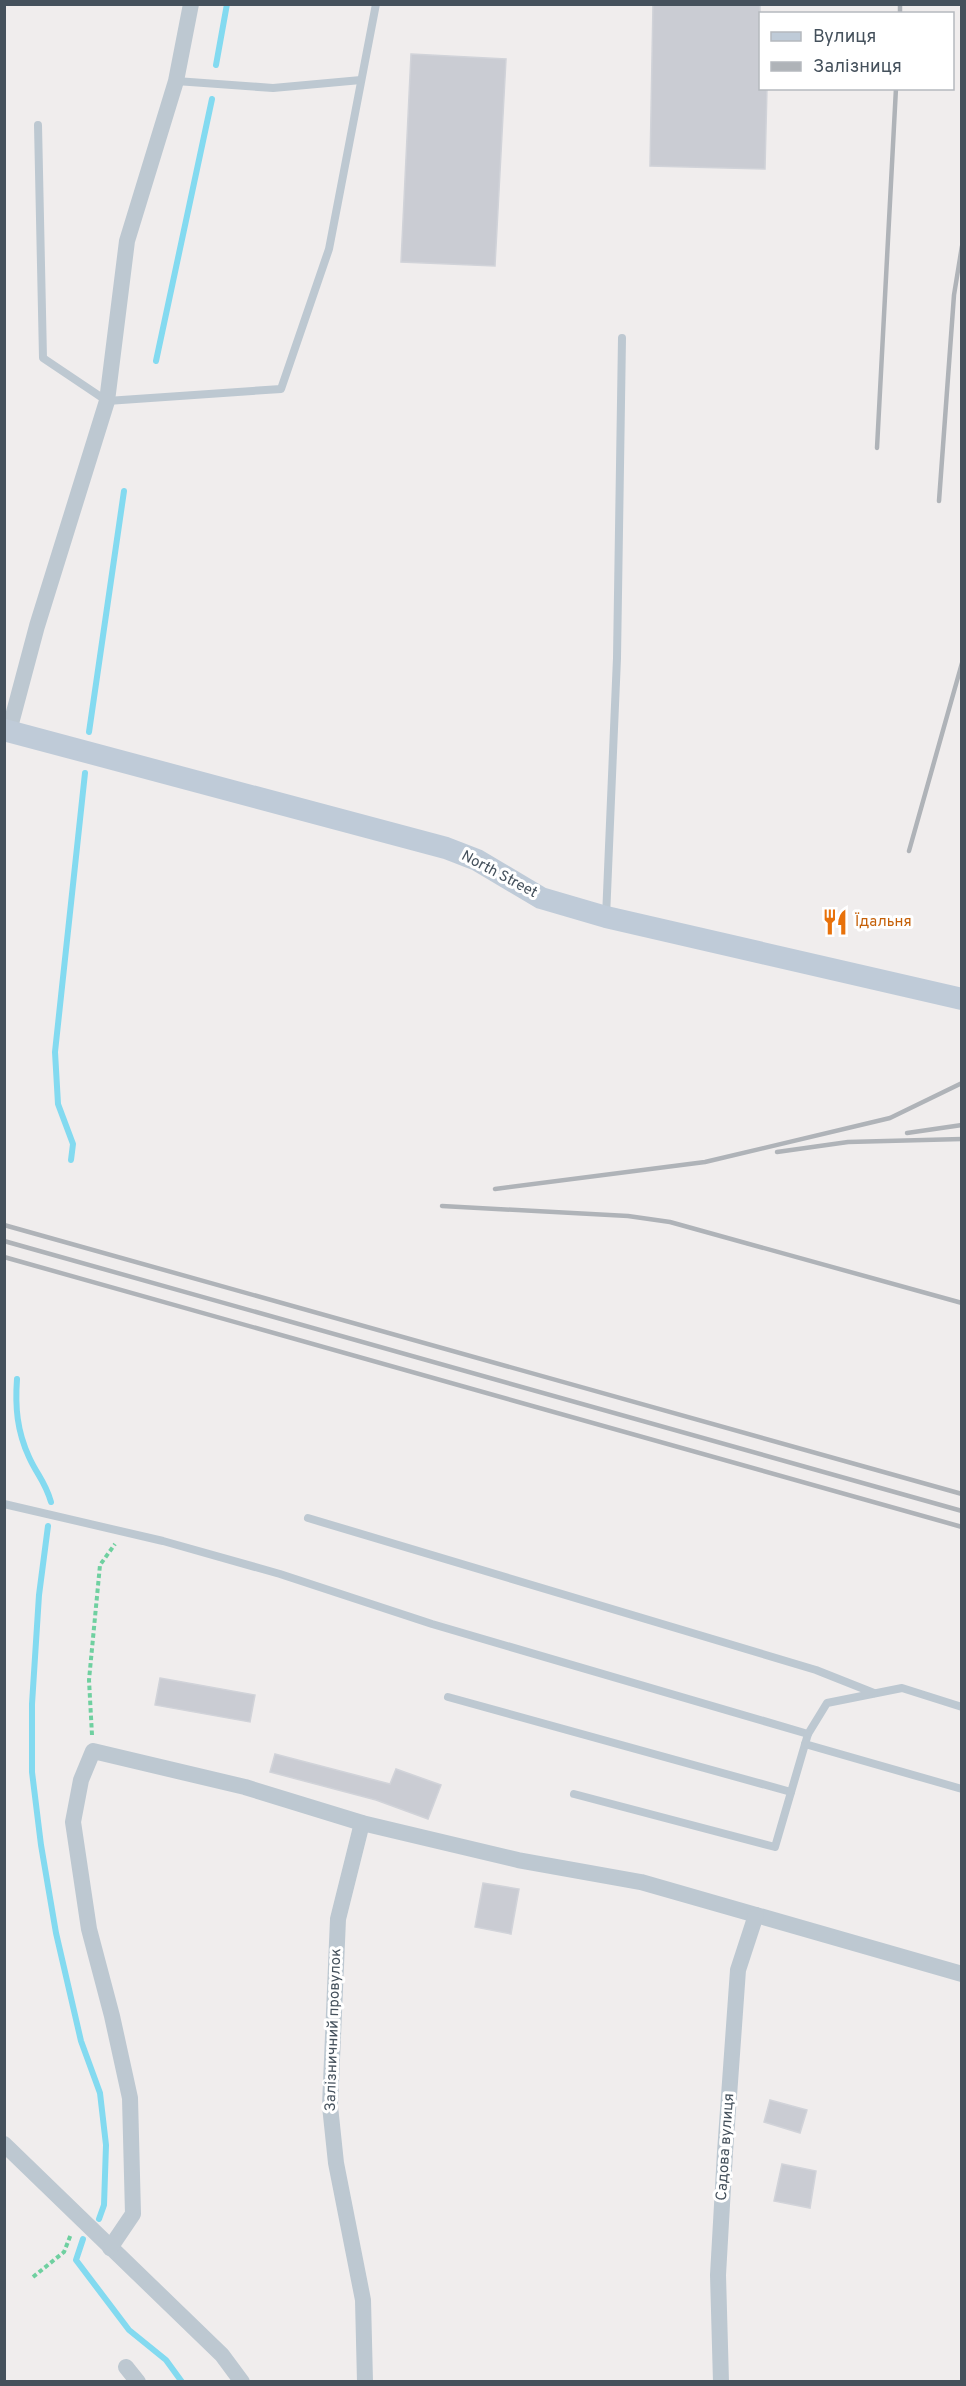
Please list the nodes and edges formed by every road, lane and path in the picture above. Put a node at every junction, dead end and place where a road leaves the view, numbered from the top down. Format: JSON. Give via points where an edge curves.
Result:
{"nodes":[{"id":1,"x":191,"y":4,"type":"edge"},
{"id":2,"x":376,"y":4,"type":"edge"},
{"id":3,"x":361,"y":80,"type":"junction"},
{"id":4,"x":176,"y":81,"type":"junction"},
{"id":5,"x":38,"y":125,"type":"dead end"},
{"id":6,"x":622,"y":339,"type":"dead end"},
{"id":7,"x":107,"y":401,"type":"junction"},
{"id":8,"x":7,"y":730,"type":"edge"},
{"id":9,"x":606,"y":918,"type":"junction"},
{"id":10,"x":962,"y":999,"type":"edge"},
{"id":11,"x":4,"y":1504,"type":"edge"},
{"id":12,"x":308,"y":1518,"type":"dead end"},
{"id":13,"x":123,"y":1532,"type":"junction"},
{"id":14,"x":874,"y":1693,"type":"junction"},
{"id":15,"x":448,"y":1697,"type":"dead end"},
{"id":16,"x":962,"y":1707,"type":"edge"},
{"id":17,"x":808,"y":1734,"type":"junction"},
{"id":18,"x":805,"y":1744,"type":"junction"},
{"id":19,"x":93,"y":1751,"type":"junction"},
{"id":20,"x":962,"y":1789,"type":"edge"},
{"id":21,"x":791,"y":1792,"type":"junction"},
{"id":22,"x":574,"y":1794,"type":"dead end"},
{"id":23,"x":362,"y":1823,"type":"junction"},
{"id":24,"x":756,"y":1915,"type":"junction"},
{"id":25,"x":962,"y":1974,"type":"edge"},
{"id":26,"x":4,"y":2144,"type":"edge"},
{"id":27,"x":81,"y":2220,"type":"junction"},
{"id":28,"x":110,"y":2248,"type":"junction"},
{"id":29,"x":33,"y":2277,"type":"dead end"},
{"id":30,"x":126,"y":2367,"type":"dead end"},
{"id":31,"x":138,"y":2382,"type":"edge"},
{"id":32,"x":242,"y":2382,"type":"edge"},
{"id":33,"x":365,"y":2382,"type":"edge"},
{"id":34,"x":721,"y":2382,"type":"edge"}],
"edges":[{"from":1,"to":4,"type":"street"},
{"from":2,"to":3,"type":"lane"},
{"from":3,"to":4,"type":"lane","via":[[273,88]]},
{"from":3,"to":7,"type":"lane","via":[[329,249],[281,389]]},
{"from":4,"to":7,"type":"street","via":[[127,241]]},
{"from":5,"to":7,"type":"lane","via":[[43,358]]},
{"from":6,"to":9,"type":"lane","via":[[618,658]]},
{"from":7,"to":8,"type":"street"},
{"from":8,"to":9,"type":"street","name":"North Street","via":[[446,848],[477,860],[541,898]]},
{"from":9,"to":10,"type":"street","name":"North Street"},
{"from":11,"to":13,"type":"lane"},
{"from":12,"to":14,"type":"lane","via":[[816,1670]]},
{"from":13,"to":17,"type":"lane","via":[[280,1574],[432,1624]]},
{"from":13,"to":19,"type":"path","via":[[100,1565],[89,1680]]},
{"from":14,"to":16,"type":"lane","via":[[902,1688]]},
{"from":14,"to":17,"type":"lane","via":[[827,1703]]},
{"from":15,"to":21,"type":"lane"},
{"from":17,"to":18,"type":"lane"},
{"from":18,"to":20,"type":"lane"},
{"from":18,"to":21,"type":"lane"},
{"from":19,"to":23,"type":"street","via":[[245,1787]]},
{"from":19,"to":28,"type":"street","via":[[81,1780],[73,1822],[89,1929],[130,2098],[133,2214]]},
{"from":21,"to":22,"type":"lane","via":[[775,1847]]},
{"from":23,"to":24,"type":"street","via":[[518,1860],[641,1882]]},
{"from":23,"to":33,"type":"street","name":"Залізничний провулок","via":[[338,1919],[330,2106],[336,2163],[363,2300]]},
{"from":24,"to":25,"type":"street"},
{"from":24,"to":34,"type":"street","name":"Садова вулиця","via":[[738,1970],[724,2151],[718,2275]]},
{"from":26,"to":27,"type":"street"},
{"from":27,"to":28,"type":"street"},
{"from":27,"to":29,"type":"path","via":[[64,2252]]},
{"from":28,"to":32,"type":"street","via":[[222,2355]]},
{"from":30,"to":31,"type":"street"}]}
